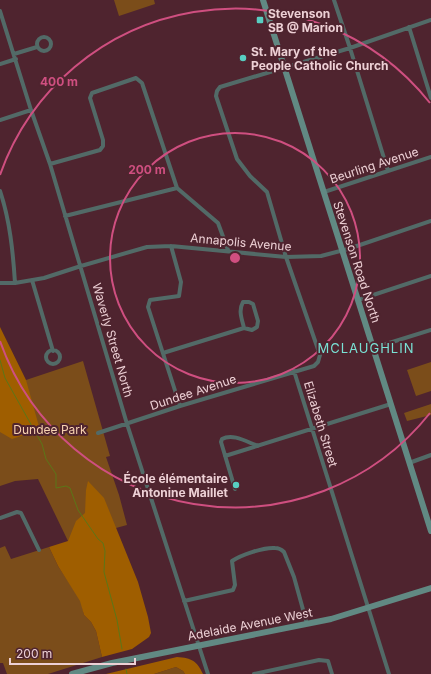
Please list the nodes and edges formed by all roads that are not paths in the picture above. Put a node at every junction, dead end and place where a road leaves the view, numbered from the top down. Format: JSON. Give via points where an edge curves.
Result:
{"nodes":[{"id":1,"x":263,"y":0,"type":"edge"},
{"id":2,"x":334,"y":0,"type":"edge"},
{"id":3,"x":0,"y":11,"type":"edge"},
{"id":4,"x":431,"y":20,"type":"edge"},
{"id":5,"x":409,"y":27,"type":"junction"},
{"id":6,"x":37,"y":47,"type":"dead end"},
{"id":7,"x":350,"y":48,"type":"junction"},
{"id":8,"x":14,"y":54,"type":"junction"},
{"id":9,"x":16,"y":59,"type":"junction"},
{"id":10,"x":0,"y":64,"type":"edge"},
{"id":11,"x":284,"y":68,"type":"junction"},
{"id":12,"x":431,"y":98,"type":"edge"},
{"id":13,"x":31,"y":110,"type":"junction"},
{"id":14,"x":0,"y":120,"type":"edge"},
{"id":15,"x":431,"y":157,"type":"edge"},
{"id":16,"x":50,"y":164,"type":"junction"},
{"id":17,"x":388,"y":171,"type":"junction"},
{"id":18,"x":177,"y":188,"type":"junction"},
{"id":19,"x":0,"y":191,"type":"edge"},
{"id":20,"x":324,"y":192,"type":"junction"},
{"id":21,"x":1,"y":197,"type":"edge"},
{"id":22,"x":65,"y":216,"type":"junction"},
{"id":23,"x":431,"y":221,"type":"edge"},
{"id":24,"x":171,"y":246,"type":"junction"},
{"id":25,"x":228,"y":250,"type":"junction"},
{"id":26,"x":342,"y":250,"type":"junction"},
{"id":27,"x":286,"y":257,"type":"junction"},
{"id":28,"x":81,"y":266,"type":"junction"},
{"id":29,"x":431,"y":276,"type":"edge"},
{"id":30,"x":32,"y":280,"type":"junction"},
{"id":31,"x":0,"y":283,"type":"edge"},
{"id":32,"x":15,"y":283,"type":"junction"},
{"id":33,"x":358,"y":300,"type":"junction"},
{"id":34,"x":244,"y":328,"type":"junction"},
{"id":35,"x":431,"y":330,"type":"edge"},
{"id":36,"x":373,"y":348,"type":"junction"},
{"id":37,"x":52,"y":350,"type":"dead end"},
{"id":38,"x":163,"y":353,"type":"junction"},
{"id":39,"x":294,"y":371,"type":"junction"},
{"id":40,"x":391,"y":404,"type":"junction"},
{"id":41,"x":180,"y":406,"type":"junction"},
{"id":42,"x":127,"y":424,"type":"junction"},
{"id":43,"x":312,"y":428,"type":"junction"},
{"id":44,"x":98,"y":433,"type":"dead end"},
{"id":45,"x":258,"y":446,"type":"junction"},
{"id":46,"x":431,"y":455,"type":"edge"},
{"id":47,"x":225,"y":456,"type":"junction"},
{"id":48,"x":409,"y":463,"type":"junction"},
{"id":49,"x":235,"y":490,"type":"dead end"},
{"id":50,"x":0,"y":518,"type":"edge"},
{"id":51,"x":430,"y":521,"type":"edge"},
{"id":52,"x":431,"y":531,"type":"edge"},
{"id":53,"x":39,"y":550,"type":"dead end"},
{"id":54,"x":431,"y":588,"type":"edge"},
{"id":55,"x":184,"y":601,"type":"junction"},
{"id":56,"x":368,"y":608,"type":"junction"},
{"id":57,"x":307,"y":624,"type":"junction"},
{"id":58,"x":198,"y":646,"type":"junction"},
{"id":59,"x":72,"y":674,"type":"edge"},
{"id":60,"x":208,"y":674,"type":"edge"},
{"id":61,"x":254,"y":674,"type":"edge"},
{"id":62,"x":332,"y":674,"type":"edge"},
{"id":63,"x":389,"y":674,"type":"edge"}],
"edges":[{"from":1,"to":11,"type":"main road","name":"Stevenson Road North"},
{"from":2,"to":7,"type":"street"},
{"from":3,"to":8,"type":"street","name":"Waverly Street North"},
{"from":4,"to":5,"type":"street"},
{"from":5,"to":7,"type":"street"},
{"from":5,"to":12,"type":"street"},
{"from":6,"to":8,"type":"street"},
{"from":7,"to":11,"type":"street"},
{"from":7,"to":17,"type":"street"},
{"from":8,"to":9,"type":"street","name":"Waverly Street North"},
{"from":9,"to":10,"type":"street"},
{"from":9,"to":13,"type":"street","name":"Waverly Street North"},
{"from":11,"to":20,"type":"main road","name":"Stevenson Road North"},
{"from":11,"to":27,"type":"street","name":"Elizabeth Street","via":[[220,87],[216,96],[238,159],[250,176],[267,192]]},
{"from":13,"to":14,"type":"street"},
{"from":13,"to":16,"type":"street","name":"Waverly Street North"},
{"from":15,"to":17,"type":"street","name":"Beurling Avenue"},
{"from":16,"to":18,"type":"street","via":[[100,150],[103,140],[90,98],[92,93],[136,78],[142,83]]},
{"from":16,"to":22,"type":"street","name":"Waverly Street North"},
{"from":17,"to":20,"type":"street","name":"Beurling Avenue"},
{"from":18,"to":22,"type":"street"},
{"from":18,"to":25,"type":"street","via":[[218,223]]},
{"from":19,"to":21,"type":"street"},
{"from":20,"to":26,"type":"main road","name":"Stevenson Road North"},
{"from":21,"to":32,"type":"street","via":[[10,230]]},
{"from":22,"to":28,"type":"street","name":"Waverly Street North"},
{"from":23,"to":26,"type":"street","name":"Annapolis Avenue"},
{"from":24,"to":25,"type":"street","name":"Annapolis Avenue"},
{"from":24,"to":28,"type":"street","name":"Annapolis Avenue","via":[[147,247]]},
{"from":24,"to":38,"type":"street","via":[[181,282],[179,296],[150,300],[148,307]]},
{"from":25,"to":27,"type":"street","name":"Annapolis Avenue"},
{"from":26,"to":27,"type":"street","name":"Annapolis Avenue","via":[[322,256]]},
{"from":26,"to":33,"type":"main road","name":"Stevenson Road North"},
{"from":27,"to":39,"type":"street","name":"Elizabeth Street","via":[[320,355],[314,366]]},
{"from":28,"to":30,"type":"street","name":"Annapolis Avenue"},
{"from":28,"to":42,"type":"street","name":"Waverly Street North"},
{"from":29,"to":33,"type":"street"},
{"from":30,"to":32,"type":"street","name":"Annapolis Avenue"},
{"from":30,"to":37,"type":"street"},
{"from":31,"to":32,"type":"street","name":"Annapolis Avenue"},
{"from":33,"to":36,"type":"main road","name":"Stevenson Road North"},
{"from":34,"to":34,"type":"street","via":[[252,330],[257,327],[258,321],[253,304],[249,302],[243,302],[240,307]]},
{"from":34,"to":38,"type":"street"},
{"from":35,"to":36,"type":"street"},
{"from":36,"to":40,"type":"main road","name":"Stevenson Road North"},
{"from":38,"to":41,"type":"street"},
{"from":39,"to":41,"type":"street","name":"Dundee Avenue"},
{"from":39,"to":43,"type":"street","name":"Elizabeth Street"},
{"from":40,"to":43,"type":"street"},
{"from":40,"to":48,"type":"main road","name":"Stevenson Road North"},
{"from":41,"to":42,"type":"street","name":"Dundee Avenue"},
{"from":42,"to":44,"type":"street","name":"Dundee Avenue"},
{"from":42,"to":55,"type":"street","name":"Waverly Street North"},
{"from":43,"to":45,"type":"street"},
{"from":43,"to":56,"type":"street","name":"Elizabeth Street"},
{"from":45,"to":47,"type":"street"},
{"from":45,"to":47,"type":"street","via":[[228,436],[221,442]]},
{"from":46,"to":48,"type":"street"},
{"from":47,"to":49,"type":"street"},
{"from":48,"to":51,"type":"main road","name":"Stevenson Road North"},
{"from":50,"to":53,"type":"street","via":[[21,513]]},
{"from":51,"to":52,"type":"main road","name":"Stevenson Road North"},
{"from":54,"to":56,"type":"main road","name":"Adelaide Avenue West"},
{"from":55,"to":57,"type":"street","via":[[233,590],[235,585],[232,561],[262,550],[276,548],[284,552]]},
{"from":55,"to":58,"type":"street","name":"Waverly Street North"},
{"from":56,"to":57,"type":"main road","name":"Adelaide Avenue West"},
{"from":56,"to":63,"type":"street","name":"Elizabeth Street"},
{"from":57,"to":58,"type":"main road","name":"Adelaide Avenue West"},
{"from":58,"to":59,"type":"main road","name":"Adelaide Avenue West"},
{"from":58,"to":60,"type":"street","name":"Waverly Street North"},
{"from":61,"to":62,"type":"street","via":[[320,660],[328,661]]}]}
